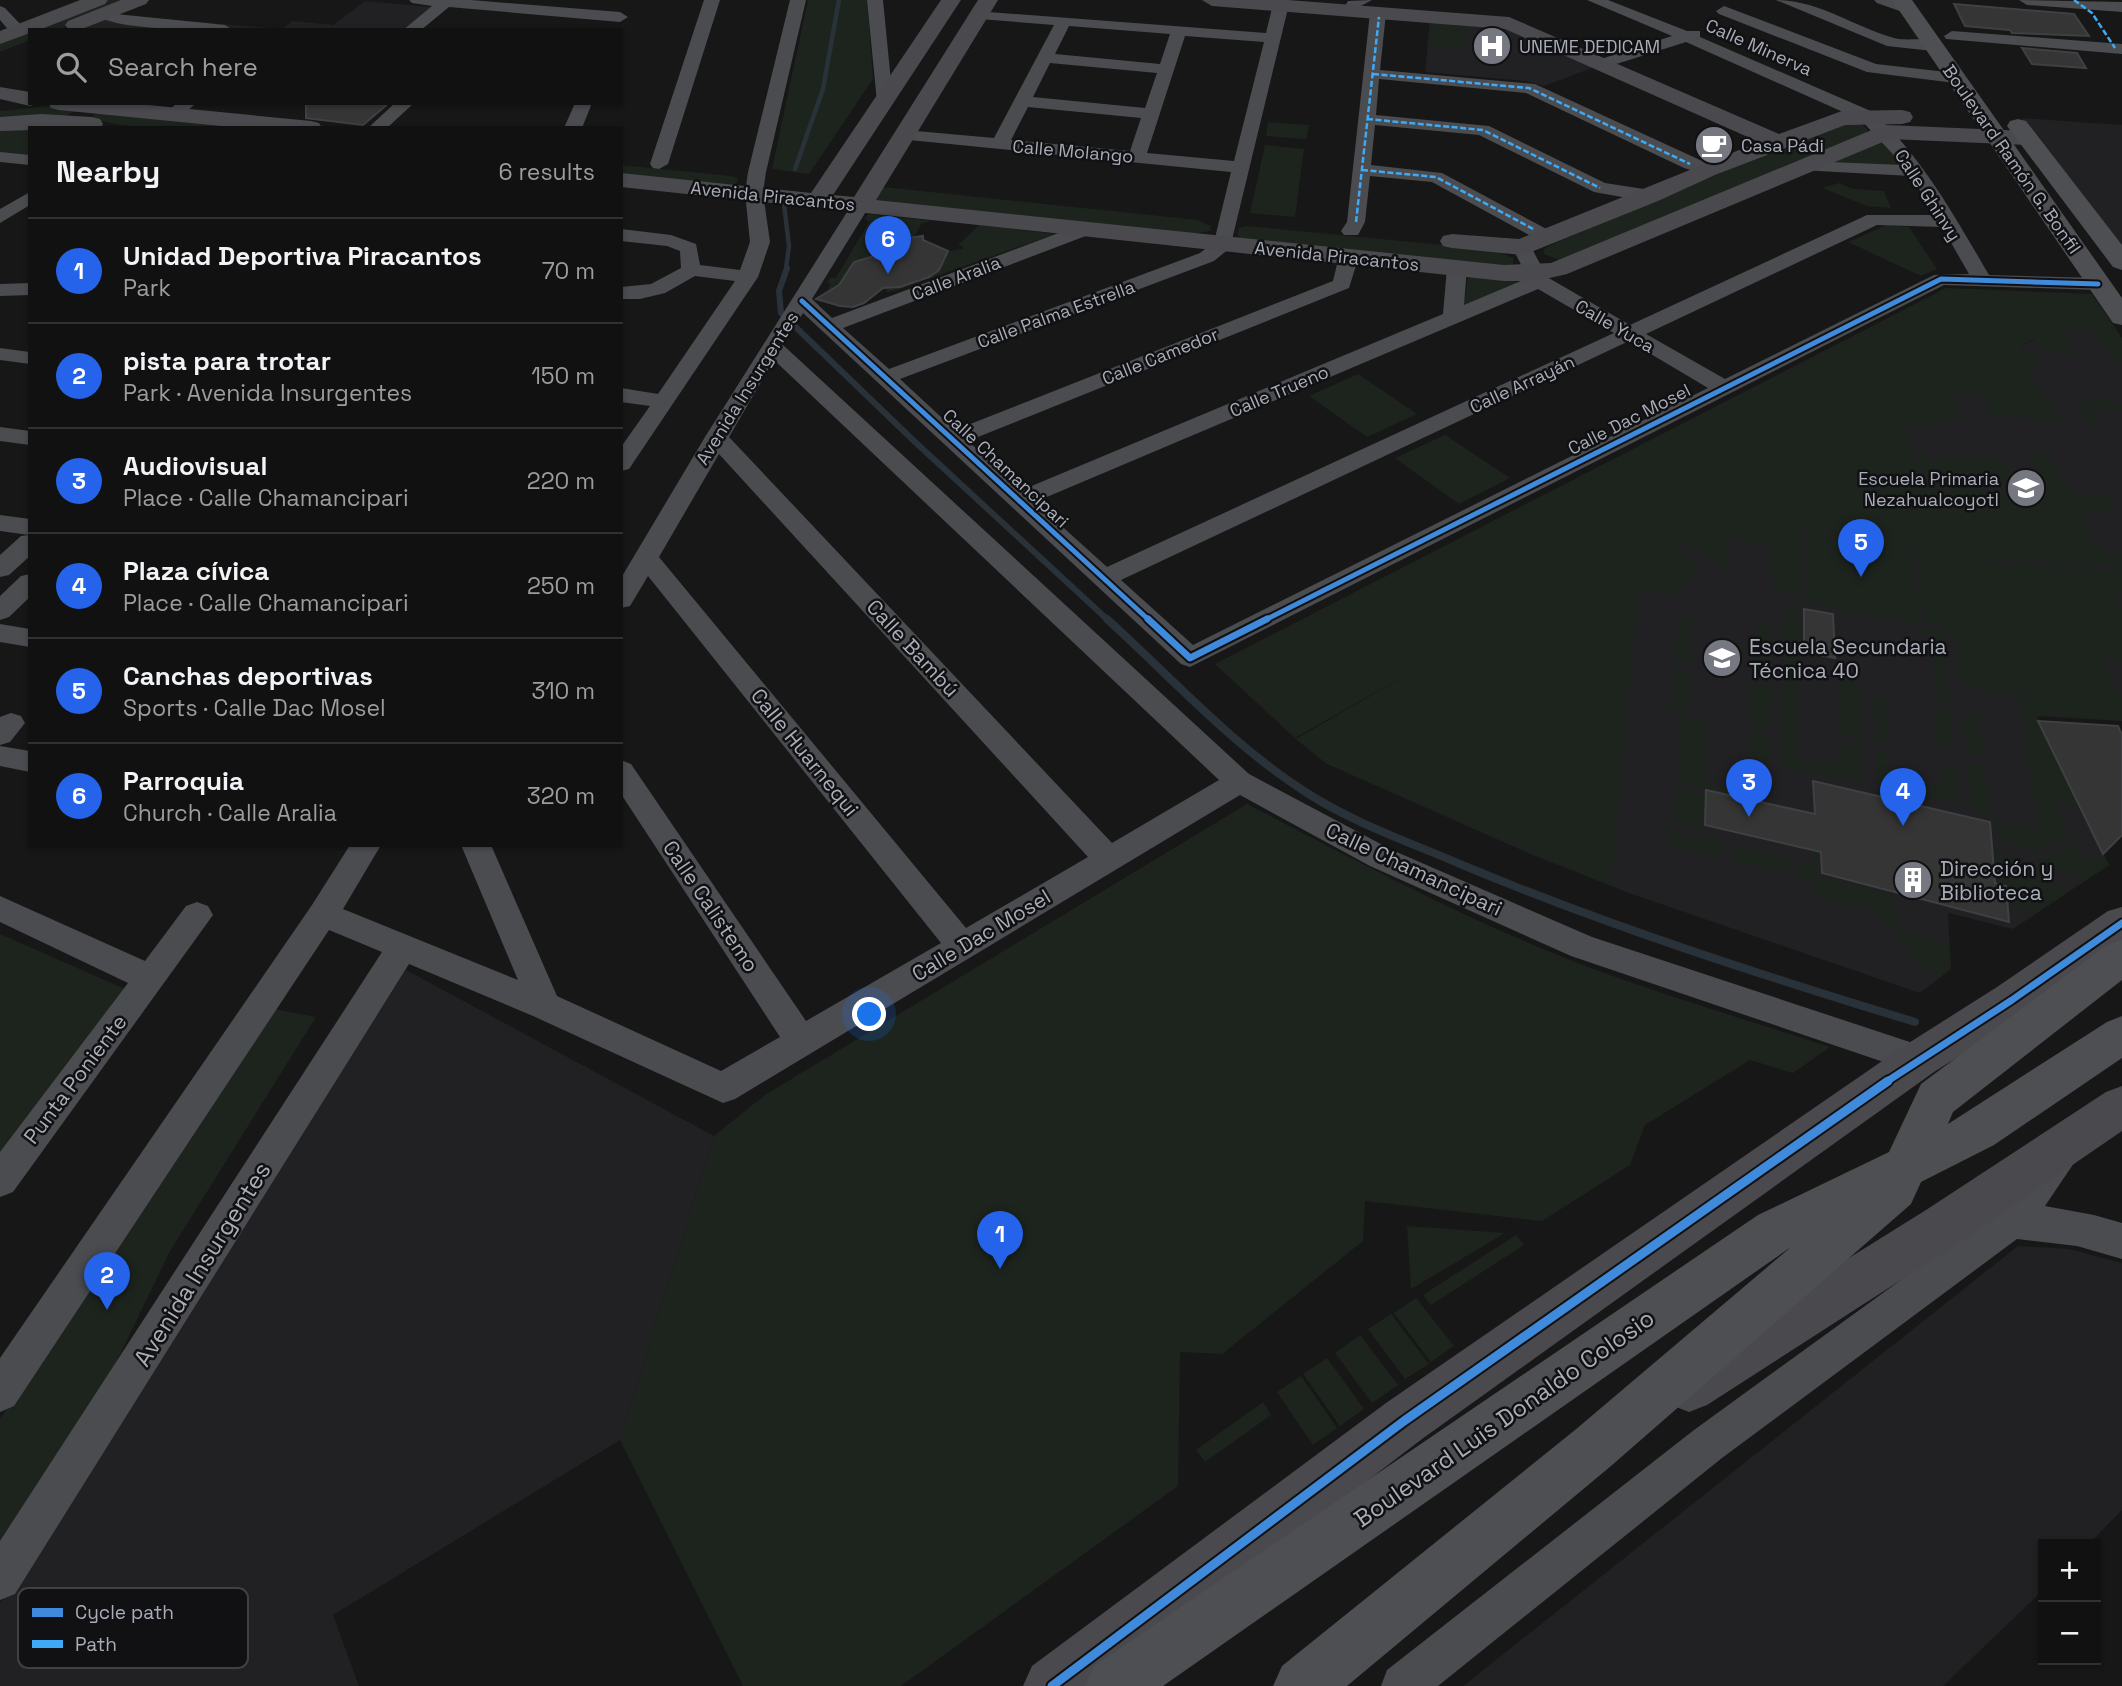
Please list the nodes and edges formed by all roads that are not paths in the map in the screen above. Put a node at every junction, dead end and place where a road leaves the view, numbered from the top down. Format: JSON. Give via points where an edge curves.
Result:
{"nodes":[{"id":1,"x":139,"y":0,"type":"edge"},
{"id":2,"x":417,"y":0,"type":"edge"},
{"id":3,"x":628,"y":0,"type":"edge"},
{"id":4,"x":712,"y":0,"type":"edge"},
{"id":5,"x":798,"y":0,"type":"edge"},
{"id":6,"x":875,"y":0,"type":"edge"},
{"id":7,"x":951,"y":0,"type":"edge"},
{"id":8,"x":1212,"y":0,"type":"edge"},
{"id":9,"x":1595,"y":0,"type":"edge"},
{"id":10,"x":1784,"y":0,"type":"edge"},
{"id":11,"x":1882,"y":0,"type":"edge"},
{"id":12,"x":2027,"y":0,"type":"edge"},
{"id":13,"x":1285,"y":2,"type":"edge"},
{"id":14,"x":2077,"y":2,"type":"edge"},
{"id":15,"x":445,"y":3,"type":"junction"},
{"id":16,"x":1912,"y":3,"type":"edge"},
{"id":17,"x":96,"y":4,"type":"edge"},
{"id":18,"x":1723,"y":6,"type":"edge"},
{"id":19,"x":984,"y":7,"type":"edge"},
{"id":20,"x":1361,"y":7,"type":"edge"},
{"id":21,"x":2122,"y":7,"type":"edge"},
{"id":22,"x":0,"y":11,"type":"edge"},
{"id":23,"x":1064,"y":21,"type":"junction"},
{"id":24,"x":617,"y":23,"type":"edge"},
{"id":25,"x":46,"y":28,"type":"edge"},
{"id":26,"x":66,"y":28,"type":"edge"},
{"id":27,"x":181,"y":28,"type":"edge"},
{"id":28,"x":414,"y":28,"type":"edge"},
{"id":29,"x":1179,"y":30,"type":"junction"},
{"id":30,"x":28,"y":36,"type":"edge"},
{"id":31,"x":1688,"y":37,"type":"junction"},
{"id":32,"x":1271,"y":38,"type":"junction"},
{"id":33,"x":1943,"y":41,"type":"junction"},
{"id":34,"x":8,"y":46,"type":"edge"},
{"id":35,"x":2119,"y":49,"type":"edge"},
{"id":36,"x":1045,"y":58,"type":"junction"},
{"id":37,"x":1611,"y":61,"type":"junction"},
{"id":38,"x":1971,"y":62,"type":"dead end"},
{"id":39,"x":1166,"y":69,"type":"junction"},
{"id":40,"x":1373,"y":74,"type":"junction"},
{"id":41,"x":1955,"y":78,"type":"junction"},
{"id":42,"x":0,"y":93,"type":"edge"},
{"id":43,"x":28,"y":99,"type":"edge"},
{"id":44,"x":1022,"y":101,"type":"junction"},
{"id":45,"x":885,"y":102,"type":"junction"},
{"id":46,"x":28,"y":104,"type":"edge"},
{"id":47,"x":62,"y":105,"type":"edge"},
{"id":48,"x":404,"y":105,"type":"edge"},
{"id":49,"x":582,"y":105,"type":"edge"},
{"id":50,"x":0,"y":107,"type":"edge"},
{"id":51,"x":181,"y":108,"type":"edge"},
{"id":52,"x":1152,"y":114,"type":"junction"},
{"id":53,"x":1867,"y":116,"type":"junction"},
{"id":54,"x":1367,"y":119,"type":"junction"},
{"id":55,"x":88,"y":120,"type":"edge"},
{"id":56,"x":0,"y":124,"type":"edge"},
{"id":57,"x":2006,"y":125,"type":"junction"},
{"id":58,"x":116,"y":126,"type":"edge"},
{"id":59,"x":298,"y":126,"type":"edge"},
{"id":60,"x":378,"y":126,"type":"edge"},
{"id":61,"x":574,"y":126,"type":"edge"},
{"id":62,"x":1887,"y":132,"type":"junction"},
{"id":63,"x":905,"y":135,"type":"junction"},
{"id":64,"x":1786,"y":139,"type":"junction"},
{"id":65,"x":1000,"y":144,"type":"junction"},
{"id":66,"x":0,"y":157,"type":"edge"},
{"id":67,"x":1138,"y":157,"type":"junction"},
{"id":68,"x":28,"y":160,"type":"edge"},
{"id":69,"x":623,"y":161,"type":"edge"},
{"id":70,"x":659,"y":164,"type":"junction"},
{"id":71,"x":2015,"y":165,"type":"junction"},
{"id":72,"x":1805,"y":166,"type":"junction"},
{"id":73,"x":1240,"y":167,"type":"junction"},
{"id":74,"x":1362,"y":170,"type":"junction"},
{"id":75,"x":1707,"y":170,"type":"junction"},
{"id":76,"x":1916,"y":172,"type":"junction"},
{"id":77,"x":833,"y":178,"type":"junction"},
{"id":78,"x":623,"y":180,"type":"edge"},
{"id":79,"x":28,"y":181,"type":"edge"},
{"id":80,"x":876,"y":182,"type":"junction"},
{"id":81,"x":756,"y":183,"type":"junction"},
{"id":82,"x":901,"y":185,"type":"dead end"},
{"id":83,"x":1600,"y":188,"type":"junction"},
{"id":84,"x":1650,"y":196,"type":"junction"},
{"id":85,"x":28,"y":198,"type":"edge"},
{"id":86,"x":818,"y":200,"type":"junction"},
{"id":87,"x":0,"y":201,"type":"edge"},
{"id":88,"x":861,"y":205,"type":"junction"},
{"id":89,"x":1611,"y":212,"type":"junction"},
{"id":90,"x":1202,"y":215,"type":"dead end"},
{"id":91,"x":0,"y":217,"type":"edge"},
{"id":92,"x":1227,"y":218,"type":"junction"},
{"id":93,"x":1255,"y":220,"type":"dead end"},
{"id":94,"x":1946,"y":221,"type":"junction"},
{"id":95,"x":1323,"y":228,"type":"dead end"},
{"id":96,"x":1084,"y":230,"type":"junction"},
{"id":97,"x":1350,"y":231,"type":"junction"},
{"id":98,"x":1376,"y":233,"type":"dead end"},
{"id":99,"x":623,"y":235,"type":"edge"},
{"id":100,"x":1549,"y":238,"type":"junction"},
{"id":101,"x":1428,"y":239,"type":"dead end"},
{"id":102,"x":1223,"y":244,"type":"junction"},
{"id":103,"x":1522,"y":247,"type":"junction"},
{"id":104,"x":1349,"y":256,"type":"junction"},
{"id":105,"x":2122,"y":262,"type":"edge"},
{"id":106,"x":1457,"y":268,"type":"junction"},
{"id":107,"x":691,"y":270,"type":"junction"},
{"id":108,"x":748,"y":277,"type":"junction"},
{"id":109,"x":1538,"y":277,"type":"junction"},
{"id":110,"x":1982,"y":280,"type":"junction"},
{"id":111,"x":2098,"y":284,"type":"junction"},
{"id":112,"x":28,"y":289,"type":"edge"},
{"id":113,"x":0,"y":290,"type":"edge"},
{"id":114,"x":623,"y":293,"type":"edge"},
{"id":115,"x":2122,"y":295,"type":"edge"},
{"id":116,"x":799,"y":304,"type":"junction"},
{"id":117,"x":2122,"y":317,"type":"edge"},
{"id":118,"x":1453,"y":318,"type":"junction"},
{"id":119,"x":829,"y":326,"type":"junction"},
{"id":120,"x":1628,"y":335,"type":"junction"},
{"id":121,"x":774,"y":341,"type":"junction"},
{"id":122,"x":0,"y":354,"type":"edge"},
{"id":123,"x":28,"y":358,"type":"edge"},
{"id":124,"x":884,"y":378,"type":"junction"},
{"id":125,"x":1725,"y":388,"type":"junction"},
{"id":126,"x":623,"y":395,"type":"edge"},
{"id":127,"x":664,"y":401,"type":"junction"},
{"id":128,"x":0,"y":434,"type":"edge"},
{"id":129,"x":716,"y":437,"type":"junction"},
{"id":130,"x":28,"y":438,"type":"edge"},
{"id":131,"x":951,"y":439,"type":"junction"},
{"id":132,"x":623,"y":461,"type":"edge"},
{"id":133,"x":1018,"y":500,"type":"junction"},
{"id":134,"x":0,"y":523,"type":"edge"},
{"id":135,"x":28,"y":527,"type":"edge"},
{"id":136,"x":28,"y":544,"type":"edge"},
{"id":137,"x":647,"y":558,"type":"junction"},
{"id":138,"x":0,"y":569,"type":"edge"},
{"id":139,"x":1103,"y":579,"type":"junction"},
{"id":140,"x":28,"y":584,"type":"edge"},
{"id":141,"x":623,"y":597,"type":"edge"},
{"id":142,"x":0,"y":611,"type":"edge"},
{"id":143,"x":0,"y":633,"type":"edge"},
{"id":144,"x":28,"y":638,"type":"edge"},
{"id":145,"x":1189,"y":658,"type":"joint"},
{"id":146,"x":0,"y":756,"type":"edge"},
{"id":147,"x":28,"y":762,"type":"edge"},
{"id":148,"x":623,"y":774,"type":"edge"},
{"id":149,"x":1239,"y":782,"type":"junction"},
{"id":150,"x":365,"y":847,"type":"edge"},
{"id":151,"x":477,"y":847,"type":"edge"},
{"id":152,"x":1109,"y":859,"type":"junction"},
{"id":153,"x":0,"y":908,"type":"edge"},
{"id":154,"x":323,"y":914,"type":"junction"},
{"id":155,"x":197,"y":915,"type":"dead end"},
{"id":156,"x":2122,"y":923,"type":"edge"},
{"id":157,"x":962,"y":946,"type":"junction"},
{"id":158,"x":402,"y":947,"type":"junction"},
{"id":159,"x":2122,"y":957,"type":"edge"},
{"id":160,"x":150,"y":978,"type":"junction"},
{"id":161,"x":545,"y":1006,"type":"junction"},
{"id":162,"x":2122,"y":1035,"type":"edge"},
{"id":163,"x":802,"y":1041,"type":"junction"},
{"id":164,"x":1919,"y":1059,"type":"junction"},
{"id":165,"x":2122,"y":1106,"type":"edge"},
{"id":166,"x":2077,"y":1135,"type":"junction"},
{"id":167,"x":0,"y":1180,"type":"edge"},
{"id":168,"x":2013,"y":1220,"type":"junction"},
{"id":169,"x":1943,"y":1226,"type":"junction"},
{"id":170,"x":2122,"y":1241,"type":"edge"},
{"id":171,"x":0,"y":1392,"type":"edge"},
{"id":172,"x":1593,"y":1448,"type":"junction"},
{"id":173,"x":0,"y":1579,"type":"edge"},
{"id":174,"x":1052,"y":1686,"type":"edge"},
{"id":175,"x":1114,"y":1686,"type":"edge"},
{"id":176,"x":1303,"y":1686,"type":"edge"},
{"id":177,"x":1403,"y":1686,"type":"edge"}],
"edges":[{"from":1,"to":17,"type":"street"},
{"from":2,"to":15,"type":"street"},
{"from":3,"to":24,"type":"street"},
{"from":4,"to":70,"type":"street"},
{"from":5,"to":81,"type":"street"},
{"from":6,"to":45,"type":"street"},
{"from":7,"to":45,"type":"street"},
{"from":8,"to":13,"type":"street"},
{"from":9,"to":31,"type":"street","name":"Calle Minerva"},
{"from":10,"to":33,"type":"street","via":[[1894,43]]},
{"from":11,"to":16,"type":"street"},
{"from":12,"to":14,"type":"street"},
{"from":13,"to":20,"type":"street"},
{"from":13,"to":32,"type":"street"},
{"from":14,"to":21,"type":"street"},
{"from":14,"to":35,"type":"street","via":[[2092,13]]},
{"from":15,"to":24,"type":"street"},
{"from":15,"to":28,"type":"street"},
{"from":16,"to":33,"type":"main road","name":"Boulevard Ramón G. Bonfil"},
{"from":17,"to":25,"type":"street"},
{"from":17,"to":26,"type":"street"},
{"from":17,"to":27,"type":"street","via":[[114,18]]},
{"from":18,"to":31,"type":"street","via":[[1720,20]]},
{"from":18,"to":41,"type":"street","via":[[1873,69]]},
{"from":19,"to":23,"type":"street"},
{"from":19,"to":63,"type":"street","name":"Avenida Insurgentes"},
{"from":20,"to":37,"type":"street","via":[[1504,15],[1541,25]]},
{"from":20,"to":40,"type":"street"},
{"from":22,"to":34,"type":"street"},
{"from":23,"to":29,"type":"street"},
{"from":23,"to":36,"type":"street"},
{"from":29,"to":32,"type":"street"},
{"from":29,"to":39,"type":"street"},
{"from":30,"to":34,"type":"street"},
{"from":31,"to":37,"type":"street"},
{"from":31,"to":53,"type":"street","name":"Calle Minerva"},
{"from":32,"to":73,"type":"street"},
{"from":33,"to":35,"type":"street"},
{"from":33,"to":38,"type":"main road","name":"Boulevard Ramón G. Bonfil"},
{"from":33,"to":41,"type":"main road","name":"Boulevard Ramón G. Bonfil"},
{"from":36,"to":39,"type":"street"},
{"from":36,"to":44,"type":"street"},
{"from":37,"to":64,"type":"street"},
{"from":39,"to":52,"type":"street"},
{"from":40,"to":54,"type":"street"},
{"from":40,"to":75,"type":"street","via":[[1529,88]]},
{"from":41,"to":57,"type":"main road","name":"Boulevard Ramón G. Bonfil"},
{"from":42,"to":43,"type":"street"},
{"from":44,"to":52,"type":"street"},
{"from":44,"to":65,"type":"street"},
{"from":45,"to":77,"type":"street"},
{"from":46,"to":50,"type":"street"},
{"from":47,"to":55,"type":"street"},
{"from":48,"to":60,"type":"street"},
{"from":49,"to":61,"type":"street"},
{"from":51,"to":55,"type":"street"},
{"from":51,"to":59,"type":"street"},
{"from":52,"to":67,"type":"street"},
{"from":53,"to":57,"type":"street","name":"Avenida Piracantos"},
{"from":53,"to":62,"type":"street","name":"Calle Ghinvy"},
{"from":53,"to":64,"type":"street","name":"Avenida Piracantos","via":[[1842,118]]},
{"from":54,"to":74,"type":"street"},
{"from":54,"to":83,"type":"street","via":[[1483,130]]},
{"from":55,"to":56,"type":"street"},
{"from":55,"to":58,"type":"street"},
{"from":57,"to":62,"type":"street","name":"Avenida Piracantos"},
{"from":57,"to":71,"type":"main road","name":"Boulevard Ramón G. Bonfil"},
{"from":57,"to":105,"type":"main road","name":"Boulevard Ramón G. Bonfil"},
{"from":62,"to":72,"type":"street","name":"Avenida Piracantos"},
{"from":62,"to":76,"type":"street","name":"Calle Ghinvy"},
{"from":63,"to":65,"type":"street","name":"Calle Molango"},
{"from":63,"to":80,"type":"street","name":"Avenida Insurgentes"},
{"from":64,"to":75,"type":"street","name":"Avenida Piracantos"},
{"from":65,"to":67,"type":"street","name":"Calle Molango"},
{"from":66,"to":68,"type":"street"},
{"from":67,"to":73,"type":"street","name":"Calle Molango"},
{"from":69,"to":70,"type":"street","name":"Avenida Piracantos"},
{"from":70,"to":81,"type":"street","name":"Avenida Piracantos"},
{"from":71,"to":111,"type":"main road","name":"Boulevard Ramón G. Bonfil"},
{"from":71,"to":115,"type":"main road","via":[[2054,199]]},
{"from":72,"to":76,"type":"street"},
{"from":72,"to":109,"type":"street","name":"Avenida Piracantos"},
{"from":73,"to":92,"type":"street"},
{"from":74,"to":97,"type":"street","via":[[1356,222]]},
{"from":74,"to":100,"type":"street","via":[[1436,177]]},
{"from":75,"to":84,"type":"street","name":"Avenida Piracantos"},
{"from":76,"to":94,"type":"street","name":"Calle Ghinvy"},
{"from":77,"to":80,"type":"street","name":"Avenida Piracantos"},
{"from":77,"to":81,"type":"street","name":"Avenida Piracantos","via":[[802,176]]},
{"from":77,"to":86,"type":"street"},
{"from":78,"to":81,"type":"street","name":"Avenida Piracantos"},
{"from":79,"to":87,"type":"street"},
{"from":80,"to":82,"type":"street","name":"Avenida Piracantos"},
{"from":80,"to":88,"type":"street","name":"Avenida Insurgentes"},
{"from":81,"to":86,"type":"street","name":"Avenida Piracantos"},
{"from":81,"to":108,"type":"street","via":[[760,242]]},
{"from":83,"to":84,"type":"street"},
{"from":83,"to":89,"type":"street"},
{"from":84,"to":89,"type":"street","name":"Avenida Piracantos"},
{"from":85,"to":91,"type":"street"},
{"from":86,"to":88,"type":"street","name":"Avenida Piracantos"},
{"from":88,"to":96,"type":"street","name":"Avenida Piracantos"},
{"from":88,"to":116,"type":"street","name":"Avenida Insurgentes"},
{"from":89,"to":100,"type":"street","name":"Avenida Piracantos"},
{"from":90,"to":92,"type":"street","name":"Avenida Piracantos"},
{"from":92,"to":93,"type":"street","name":"Avenida Piracantos"},
{"from":92,"to":102,"type":"street"},
{"from":94,"to":110,"type":"street","name":"Calle Ghinvy"},
{"from":94,"to":120,"type":"street","name":"Calle Arrayán","via":[[1874,219]]},
{"from":95,"to":97,"type":"street","name":"Avenida Piracantos"},
{"from":96,"to":102,"type":"street","name":"Avenida Piracantos"},
{"from":96,"to":119,"type":"street","name":"Calle Aralia"},
{"from":97,"to":98,"type":"street","name":"Avenida Piracantos"},
{"from":99,"to":107,"type":"street","via":[[689,248]]},
{"from":100,"to":103,"type":"street","name":"Avenida Piracantos"},
{"from":101,"to":103,"type":"street","name":"Avenida Piracantos"},
{"from":102,"to":104,"type":"street","name":"Avenida Piracantos"},
{"from":102,"to":124,"type":"street","name":"Calle Palma Estrella","via":[[1207,257]]},
{"from":103,"to":109,"type":"street","name":"Calle Yuca"},
{"from":104,"to":106,"type":"street","name":"Avenida Piracantos"},
{"from":104,"to":131,"type":"street","name":"Calle Camedor","via":[[1342,284]]},
{"from":106,"to":109,"type":"street","name":"Avenida Piracantos"},
{"from":106,"to":118,"type":"street"},
{"from":107,"to":108,"type":"street"},
{"from":107,"to":114,"type":"street","via":[[667,286]]},
{"from":108,"to":127,"type":"street"},
{"from":109,"to":118,"type":"street","name":"Calle Trueno"},
{"from":109,"to":120,"type":"street","name":"Calle Yuca"},
{"from":110,"to":111,"type":"street","name":"Calle Dac Mosel"},
{"from":110,"to":125,"type":"street","name":"Calle Dac Mosel","via":[[1941,279]]},
{"from":111,"to":117,"type":"main road","name":"Boulevard Ramón G. Bonfil"},
{"from":112,"to":113,"type":"street"},
{"from":116,"to":119,"type":"street","name":"Calle Chamancipari"},
{"from":116,"to":121,"type":"street","name":"Avenida Insurgentes"},
{"from":118,"to":133,"type":"street","name":"Calle Trueno"},
{"from":119,"to":124,"type":"street","name":"Calle Chamancipari"},
{"from":120,"to":125,"type":"street","name":"Calle Yuca"},
{"from":120,"to":139,"type":"street","name":"Calle Arrayán"},
{"from":121,"to":129,"type":"street","name":"Avenida Insurgentes"},
{"from":121,"to":149,"type":"street","name":"Calle Chamancipari"},
{"from":122,"to":123,"type":"street"},
{"from":124,"to":131,"type":"street","name":"Calle Chamancipari"},
{"from":125,"to":145,"type":"street","name":"Calle Dac Mosel"},
{"from":126,"to":127,"type":"street"},
{"from":127,"to":132,"type":"street"},
{"from":128,"to":130,"type":"street"},
{"from":129,"to":137,"type":"street","name":"Avenida Insurgentes"},
{"from":129,"to":152,"type":"street","name":"Calle Bambú"},
{"from":131,"to":133,"type":"street","name":"Calle Chamancipari"},
{"from":133,"to":139,"type":"street","name":"Calle Chamancipari"},
{"from":134,"to":135,"type":"street"},
{"from":136,"to":138,"type":"street"},
{"from":137,"to":141,"type":"street","name":"Avenida Insurgentes"},
{"from":137,"to":157,"type":"street","name":"Calle Huarnequi"},
{"from":139,"to":145,"type":"street","name":"Calle Chamancipari"},
{"from":140,"to":142,"type":"street"},
{"from":143,"to":144,"type":"street"},
{"from":146,"to":147,"type":"street"},
{"from":148,"to":163,"type":"street","name":"Calle Calistemo"},
{"from":149,"to":152,"type":"street","name":"Calle Dac Mosel"},
{"from":149,"to":164,"type":"street","name":"Calle Chamancipari","via":[[1381,858],[1582,947]]},
{"from":150,"to":154,"type":"street"},
{"from":151,"to":161,"type":"street"},
{"from":152,"to":157,"type":"street","name":"Calle Dac Mosel"},
{"from":153,"to":160,"type":"street"},
{"from":154,"to":158,"type":"street"},
{"from":154,"to":171,"type":"street"},
{"from":155,"to":160,"type":"street","name":"Punta Poniente"},
{"from":156,"to":164,"type":"street"},
{"from":157,"to":163,"type":"street","name":"Calle Dac Mosel"},
{"from":158,"to":161,"type":"street"},
{"from":158,"to":173,"type":"street","name":"Avenida Insurgentes"},
{"from":159,"to":172,"type":"main road","via":[[1937,1098],[1895,1189]]},
{"from":160,"to":167,"type":"street","name":"Punta Poniente"},
{"from":161,"to":163,"type":"street","name":"Calle Dac Mosel","via":[[723,1088]]},
{"from":162,"to":175,"type":"main road","name":"Boulevard Luis Donaldo Colosio","via":[[1978,1131],[1775,1231]]},
{"from":164,"to":174,"type":"street","via":[[1404,1421]]},
{"from":165,"to":166,"type":"street"},
{"from":166,"to":168,"type":"street"},
{"from":166,"to":169,"type":"street"},
{"from":168,"to":169,"type":"street"},
{"from":168,"to":170,"type":"street"},
{"from":168,"to":177,"type":"street","via":[[1708,1444]]},
{"from":169,"to":172,"type":"street"},
{"from":172,"to":176,"type":"main road"}]}
